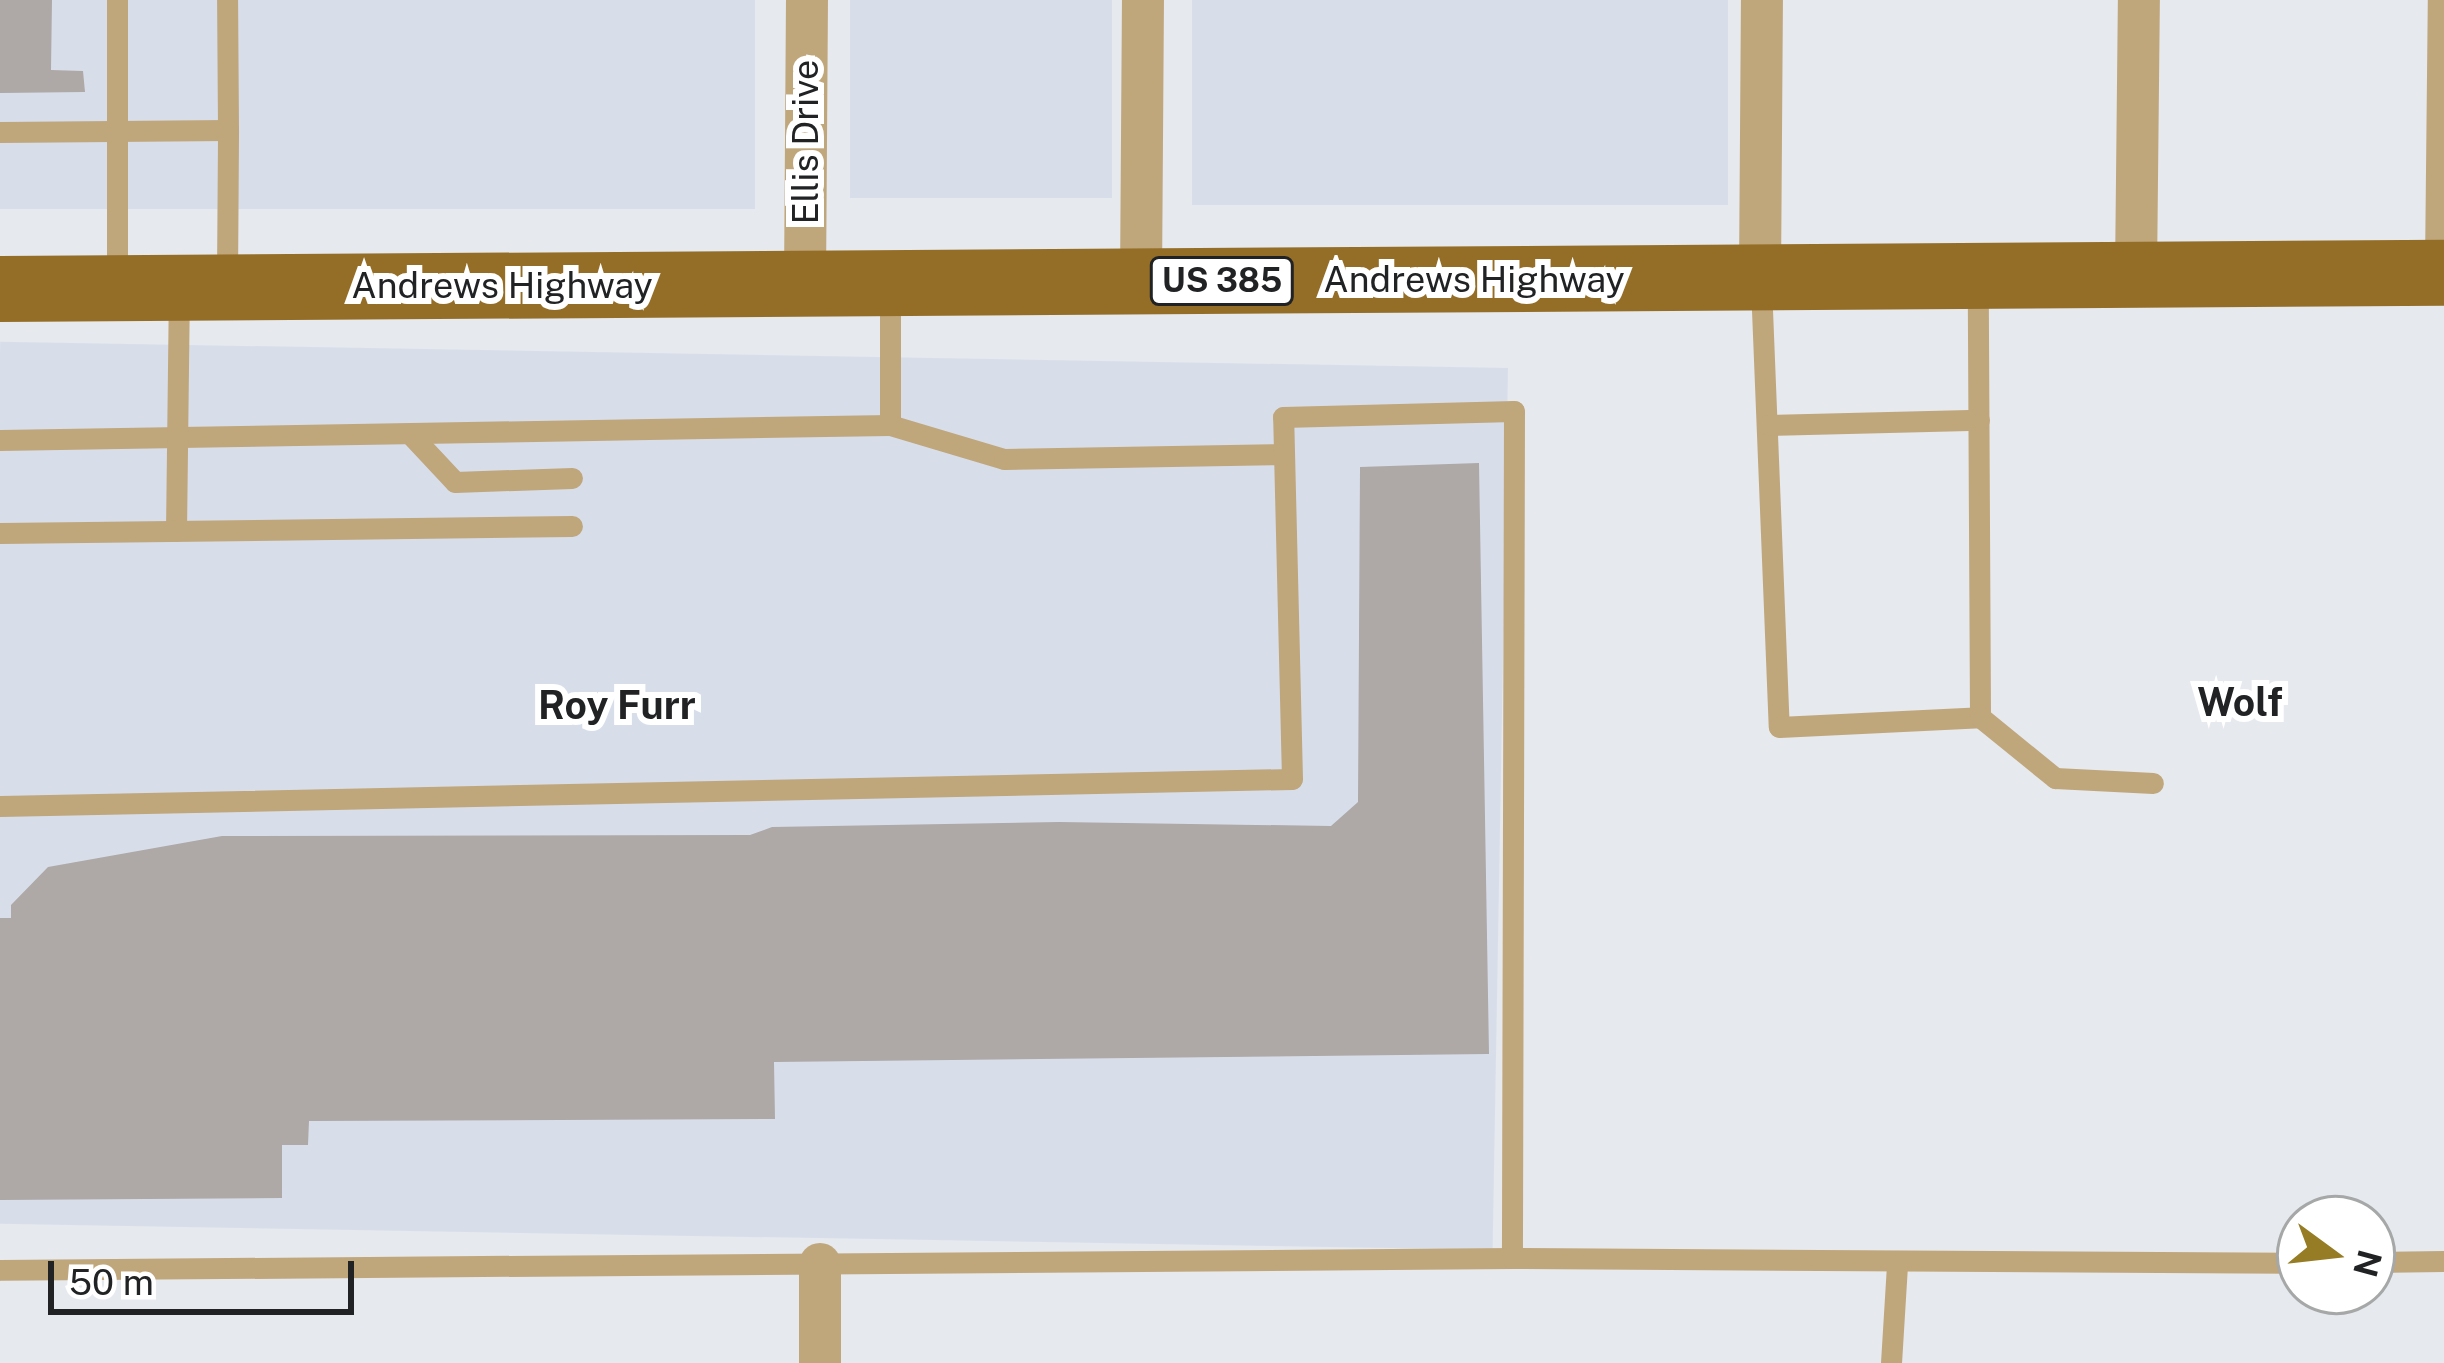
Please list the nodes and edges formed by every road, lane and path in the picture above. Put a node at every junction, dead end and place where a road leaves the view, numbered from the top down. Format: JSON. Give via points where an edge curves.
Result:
{"nodes":[{"id":1,"x":117,"y":0,"type":"edge"},
{"id":2,"x":227,"y":0,"type":"edge"},
{"id":3,"x":807,"y":0,"type":"edge"},
{"id":4,"x":1143,"y":0,"type":"edge"},
{"id":5,"x":1762,"y":0,"type":"edge"},
{"id":6,"x":2139,"y":0,"type":"edge"},
{"id":7,"x":2438,"y":0,"type":"edge"},
{"id":8,"x":228,"y":130,"type":"junction"},
{"id":9,"x":119,"y":131,"type":"junction"},
{"id":10,"x":0,"y":132,"type":"edge"},
{"id":11,"x":2439,"y":273,"type":"edge"},
{"id":12,"x":2137,"y":275,"type":"junction"},
{"id":13,"x":1978,"y":276,"type":"junction"},
{"id":14,"x":1760,"y":278,"type":"junction"},
{"id":15,"x":1141,"y":282,"type":"junction"},
{"id":16,"x":890,"y":283,"type":"junction"},
{"id":17,"x":805,"y":284,"type":"junction"},
{"id":18,"x":174,"y":288,"type":"junction"},
{"id":19,"x":0,"y":289,"type":"edge"},
{"id":20,"x":1979,"y":420,"type":"junction"},
{"id":21,"x":890,"y":425,"type":"junction"},
{"id":22,"x":1768,"y":425,"type":"junction"},
{"id":23,"x":412,"y":436,"type":"junction"},
{"id":24,"x":178,"y":438,"type":"junction"},
{"id":25,"x":0,"y":440,"type":"edge"},
{"id":26,"x":1283,"y":454,"type":"junction"},
{"id":27,"x":572,"y":478,"type":"dead end"},
{"id":28,"x":572,"y":526,"type":"dead end"},
{"id":29,"x":176,"y":532,"type":"junction"},
{"id":30,"x":0,"y":533,"type":"edge"},
{"id":31,"x":1980,"y":717,"type":"junction"},
{"id":32,"x":2153,"y":783,"type":"dead end"},
{"id":33,"x":0,"y":806,"type":"edge"},
{"id":34,"x":1512,"y":1258,"type":"junction"},
{"id":35,"x":2444,"y":1261,"type":"edge"},
{"id":36,"x":2276,"y":1262,"type":"edge"},
{"id":37,"x":2396,"y":1262,"type":"edge"},
{"id":38,"x":820,"y":1264,"type":"junction"},
{"id":39,"x":1898,"y":1265,"type":"junction"},
{"id":40,"x":0,"y":1270,"type":"edge"},
{"id":41,"x":820,"y":1363,"type":"edge"},
{"id":42,"x":1892,"y":1363,"type":"edge"}],
"edges":[{"from":1,"to":9,"type":"lane"},
{"from":2,"to":8,"type":"lane"},
{"from":3,"to":17,"type":"street","name":"Ellis Drive"},
{"from":4,"to":15,"type":"street"},
{"from":5,"to":14,"type":"street"},
{"from":6,"to":12,"type":"street"},
{"from":7,"to":11,"type":"lane"},
{"from":8,"to":9,"type":"lane"},
{"from":8,"to":18,"type":"lane"},
{"from":9,"to":10,"type":"lane"},
{"from":9,"to":18,"type":"lane"},
{"from":11,"to":12,"type":"main road","name":"Andrews Highway","number":"US 385"},
{"from":12,"to":13,"type":"main road","name":"Andrews Highway","number":"US 385"},
{"from":13,"to":14,"type":"main road","name":"Andrews Highway","number":"US 385"},
{"from":13,"to":20,"type":"lane"},
{"from":14,"to":15,"type":"main road","name":"Andrews Highway","number":"US 385"},
{"from":14,"to":22,"type":"lane"},
{"from":15,"to":16,"type":"main road","name":"Andrews Highway","number":"US 385"},
{"from":16,"to":17,"type":"main road","name":"Andrews Highway","number":"US 385"},
{"from":16,"to":21,"type":"lane"},
{"from":17,"to":18,"type":"main road","name":"Andrews Highway","number":"US 385"},
{"from":18,"to":19,"type":"main road","name":"Andrews Highway","number":"US 385"},
{"from":18,"to":24,"type":"lane"},
{"from":20,"to":22,"type":"lane"},
{"from":20,"to":31,"type":"lane"},
{"from":21,"to":23,"type":"lane"},
{"from":21,"to":26,"type":"lane","via":[[1004,459]]},
{"from":22,"to":31,"type":"lane","via":[[1778,727]]},
{"from":23,"to":24,"type":"lane"},
{"from":23,"to":27,"type":"lane","via":[[455,482]]},
{"from":24,"to":25,"type":"lane"},
{"from":24,"to":29,"type":"lane"},
{"from":26,"to":33,"type":"lane","via":[[1292,779]]},
{"from":26,"to":34,"type":"lane","via":[[1283,417],[1514,411]]},
{"from":28,"to":29,"type":"lane"},
{"from":29,"to":30,"type":"lane"},
{"from":31,"to":32,"type":"lane","via":[[2055,778]]},
{"from":34,"to":38,"type":"lane"},
{"from":34,"to":39,"type":"lane"},
{"from":35,"to":37,"type":"lane"},
{"from":36,"to":39,"type":"lane"},
{"from":38,"to":40,"type":"lane"},
{"from":38,"to":41,"type":"street"},
{"from":39,"to":42,"type":"lane"}]}
